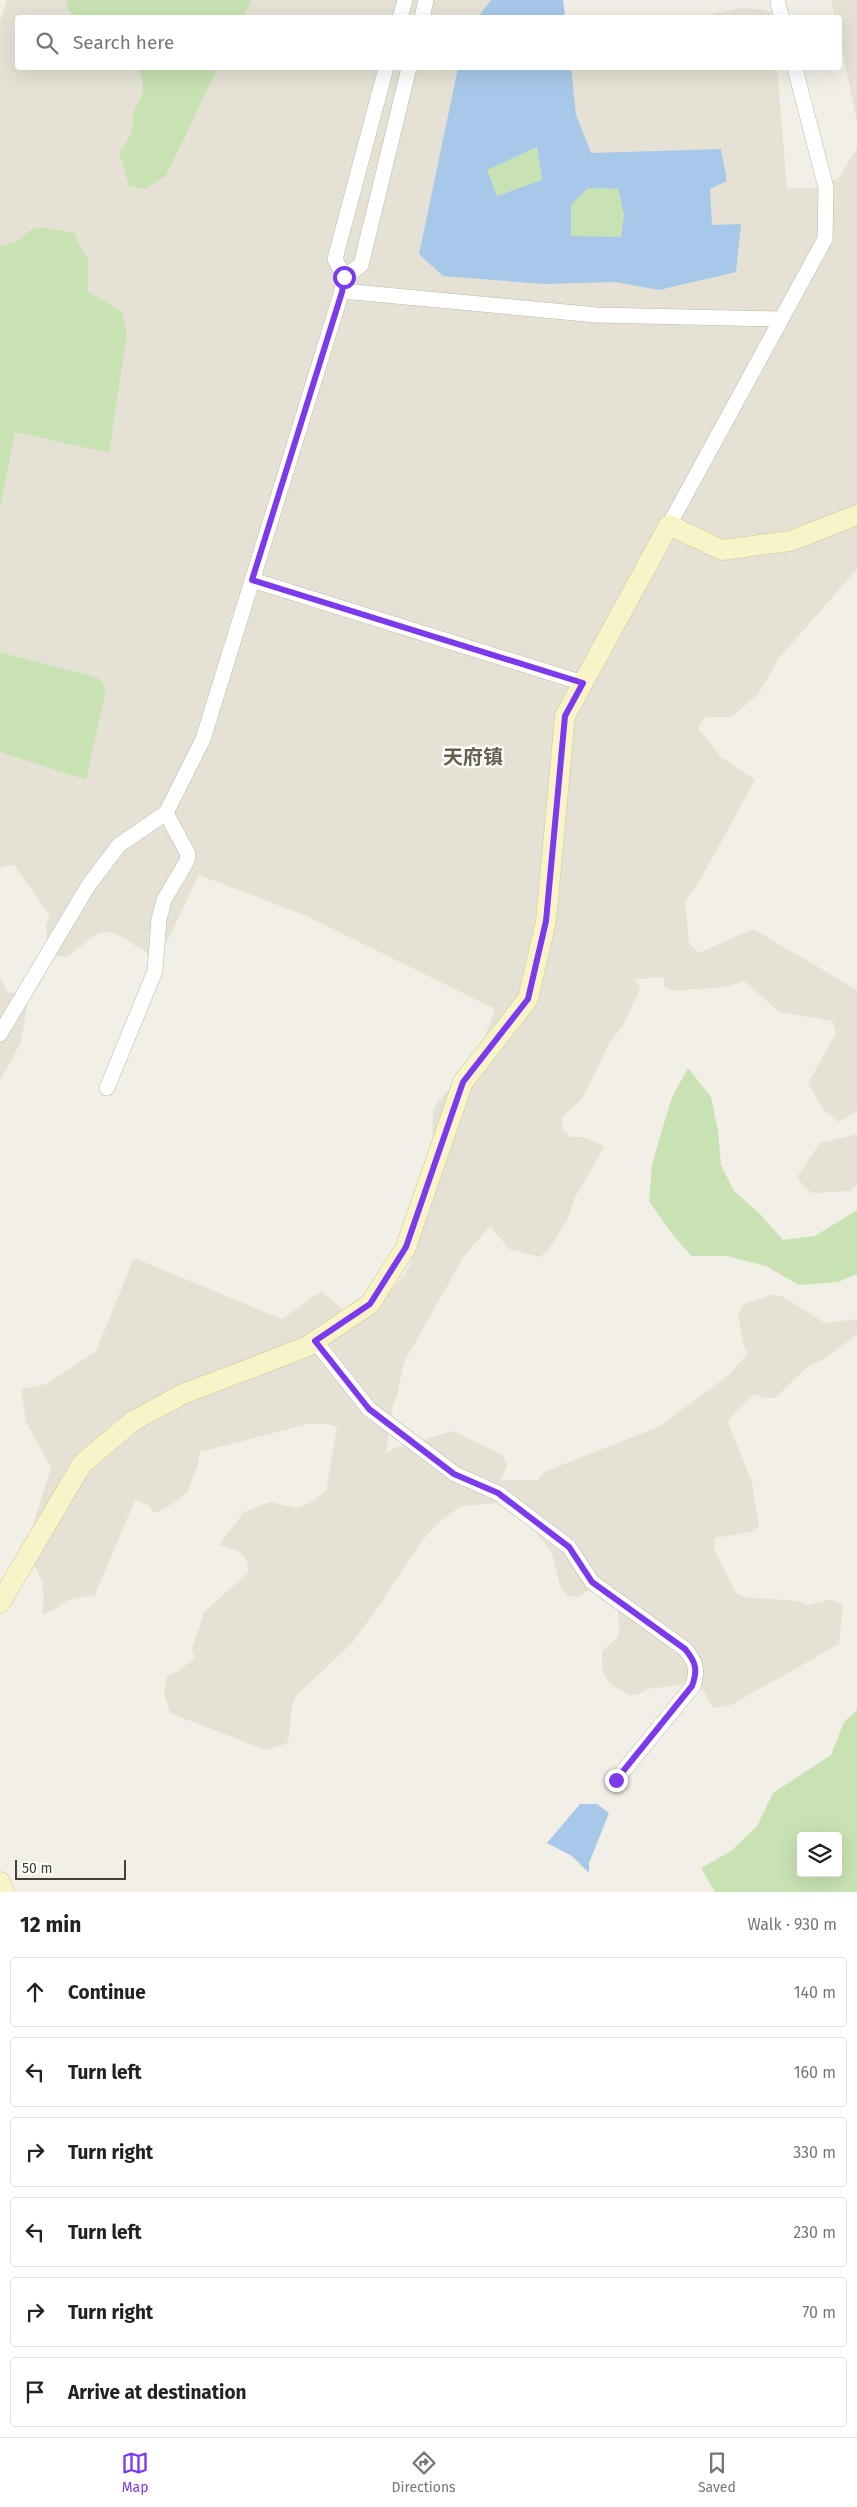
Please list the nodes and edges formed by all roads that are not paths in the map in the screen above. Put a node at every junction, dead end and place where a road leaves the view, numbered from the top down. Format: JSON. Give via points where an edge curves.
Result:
{"nodes":[{"id":1,"x":404,"y":0,"type":"edge"},
{"id":2,"x":426,"y":0,"type":"edge"},
{"id":3,"x":401,"y":15,"type":"edge"},
{"id":4,"x":423,"y":15,"type":"edge"},
{"id":5,"x":385,"y":70,"type":"edge"},
{"id":6,"x":409,"y":70,"type":"edge"},
{"id":7,"x":796,"y":70,"type":"edge"},
{"id":8,"x":343,"y":284,"type":"junction"},
{"id":9,"x":781,"y":319,"type":"junction"},
{"id":10,"x":857,"y":515,"type":"edge"},
{"id":11,"x":669,"y":525,"type":"junction"},
{"id":12,"x":252,"y":580,"type":"junction"},
{"id":13,"x":583,"y":683,"type":"junction"},
{"id":14,"x":166,"y":813,"type":"junction"},
{"id":15,"x":0,"y":1034,"type":"edge"},
{"id":16,"x":107,"y":1088,"type":"dead end"},
{"id":17,"x":315,"y":1341,"type":"junction"},
{"id":18,"x":0,"y":1603,"type":"edge"},
{"id":19,"x":616,"y":1780,"type":"dead end"},
{"id":20,"x":0,"y":1882,"type":"edge"},
{"id":21,"x":4,"y":1892,"type":"edge"}],
"edges":[{"from":1,"to":3,"type":"street"},
{"from":2,"to":4,"type":"street"},
{"from":5,"to":8,"type":"street","via":[[335,260]]},
{"from":6,"to":8,"type":"street","via":[[361,265]]},
{"from":7,"to":9,"type":"street","via":[[826,188],[825,239]]},
{"from":8,"to":9,"type":"street","via":[[597,315]]},
{"from":8,"to":12,"type":"street"},
{"from":9,"to":11,"type":"street"},
{"from":10,"to":11,"type":"street","via":[[790,542],[722,550]]},
{"from":11,"to":13,"type":"street"},
{"from":12,"to":13,"type":"street"},
{"from":12,"to":14,"type":"street","via":[[203,738]]},
{"from":13,"to":17,"type":"street","via":[[565,716],[546,921],[528,999],[463,1082],[406,1247],[370,1304]]},
{"from":14,"to":15,"type":"street","via":[[119,845],[88,886]]},
{"from":14,"to":16,"type":"street","via":[[184,847],[187,861],[164,900],[155,971]]},
{"from":17,"to":18,"type":"street","via":[[183,1394],[133,1421],[82,1464]]},
{"from":17,"to":19,"type":"street","via":[[369,1409],[454,1474],[498,1493],[569,1547],[592,1582],[685,1649],[694,1659],[697,1673],[692,1686]]},
{"from":20,"to":21,"type":"street"}]}
